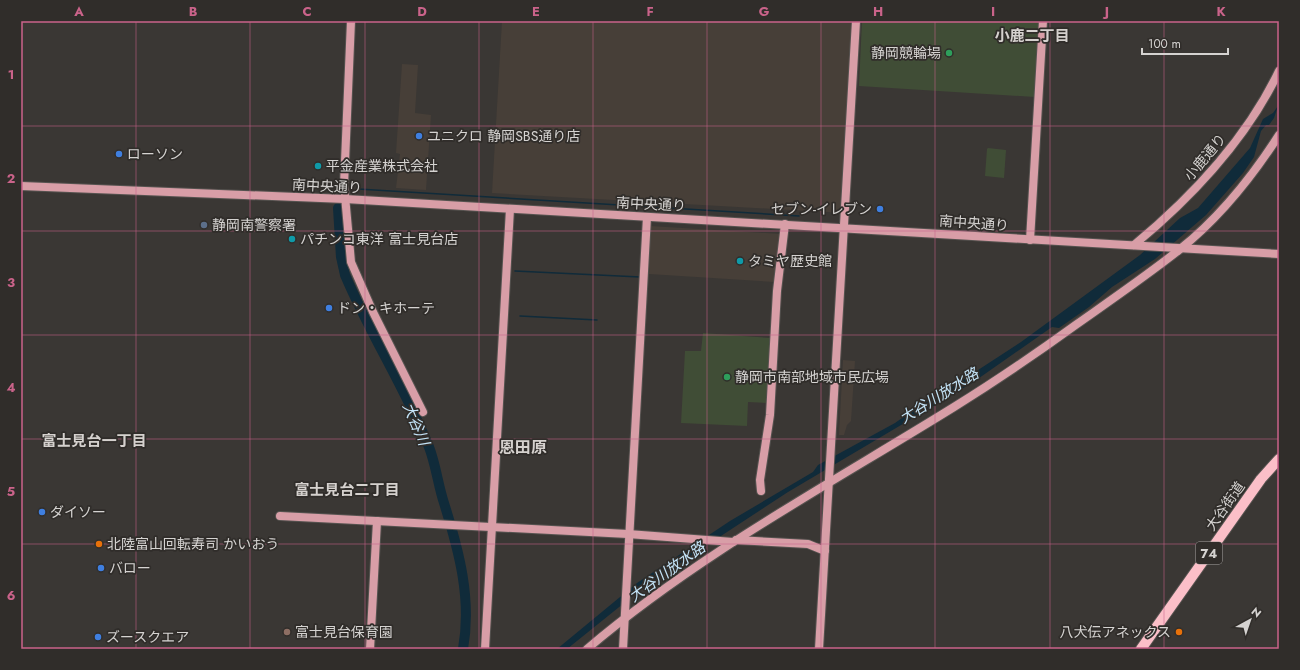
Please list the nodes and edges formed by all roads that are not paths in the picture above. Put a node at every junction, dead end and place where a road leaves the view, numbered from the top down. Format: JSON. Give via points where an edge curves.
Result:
{"nodes":[{"id":1,"x":351,"y":21,"type":"edge"},
{"id":2,"x":856,"y":21,"type":"edge"},
{"id":3,"x":1043,"y":21,"type":"edge"},
{"id":4,"x":1279,"y":73,"type":"edge"},
{"id":5,"x":1279,"y":135,"type":"edge"},
{"id":6,"x":21,"y":186,"type":"edge"},
{"id":7,"x":345,"y":199,"type":"junction"},
{"id":8,"x":510,"y":210,"type":"junction"},
{"id":9,"x":647,"y":217,"type":"junction"},
{"id":10,"x":785,"y":224,"type":"junction"},
{"id":11,"x":844,"y":228,"type":"junction"},
{"id":12,"x":1030,"y":240,"type":"junction"},
{"id":13,"x":1134,"y":245,"type":"junction"},
{"id":14,"x":1180,"y":249,"type":"junction"},
{"id":15,"x":1279,"y":254,"type":"edge"},
{"id":16,"x":423,"y":412,"type":"dead end"},
{"id":17,"x":1279,"y":459,"type":"edge"},
{"id":18,"x":828,"y":482,"type":"junction"},
{"id":19,"x":761,"y":490,"type":"dead end"},
{"id":20,"x":280,"y":516,"type":"dead end"},
{"id":21,"x":377,"y":521,"type":"junction"},
{"id":22,"x":492,"y":527,"type":"junction"},
{"id":23,"x":628,"y":534,"type":"junction"},
{"id":24,"x":732,"y":541,"type":"junction"},
{"id":25,"x":825,"y":551,"type":"junction"},
{"id":26,"x":625,"y":619,"type":"junction"},
{"id":27,"x":370,"y":649,"type":"edge"},
{"id":28,"x":485,"y":649,"type":"edge"},
{"id":29,"x":587,"y":649,"type":"edge"},
{"id":30,"x":623,"y":649,"type":"edge"},
{"id":31,"x":819,"y":649,"type":"edge"},
{"id":32,"x":1141,"y":649,"type":"edge"}],
"edges":[{"from":1,"to":7,"type":"street"},
{"from":2,"to":11,"type":"street"},
{"from":3,"to":12,"type":"street"},
{"from":4,"to":13,"type":"street","name":"小鹿通り","via":[[1245,127],[1207,177],[1163,221]]},
{"from":5,"to":14,"type":"street","via":[[1247,180]]},
{"from":6,"to":7,"type":"street","name":"南中央通り"},
{"from":7,"to":8,"type":"street","name":"南中央通り"},
{"from":7,"to":16,"type":"street","via":[[349,249],[354,268]]},
{"from":8,"to":9,"type":"street","name":"南中央通り"},
{"from":8,"to":22,"type":"street"},
{"from":9,"to":10,"type":"street","name":"南中央通り"},
{"from":9,"to":23,"type":"street"},
{"from":10,"to":11,"type":"street","name":"南中央通り"},
{"from":10,"to":19,"type":"street","via":[[777,291],[770,415],[760,480]]},
{"from":11,"to":12,"type":"street","name":"南中央通り"},
{"from":11,"to":18,"type":"street"},
{"from":12,"to":13,"type":"street","name":"南中央通り"},
{"from":13,"to":14,"type":"street","name":"南中央通り"},
{"from":14,"to":15,"type":"street","name":"南中央通り"},
{"from":14,"to":18,"type":"street","via":[[1014,368]]},
{"from":17,"to":32,"type":"main road","name":"大谷街道","number":"74","via":[[1261,479]]},
{"from":18,"to":24,"type":"street"},
{"from":18,"to":25,"type":"street"},
{"from":20,"to":21,"type":"street"},
{"from":21,"to":22,"type":"street"},
{"from":21,"to":27,"type":"street"},
{"from":22,"to":23,"type":"street"},
{"from":22,"to":28,"type":"street"},
{"from":23,"to":24,"type":"street"},
{"from":23,"to":26,"type":"street"},
{"from":24,"to":25,"type":"street","via":[[808,544]]},
{"from":24,"to":26,"type":"street"},
{"from":25,"to":31,"type":"street"},
{"from":26,"to":29,"type":"street"},
{"from":26,"to":30,"type":"street"}]}
